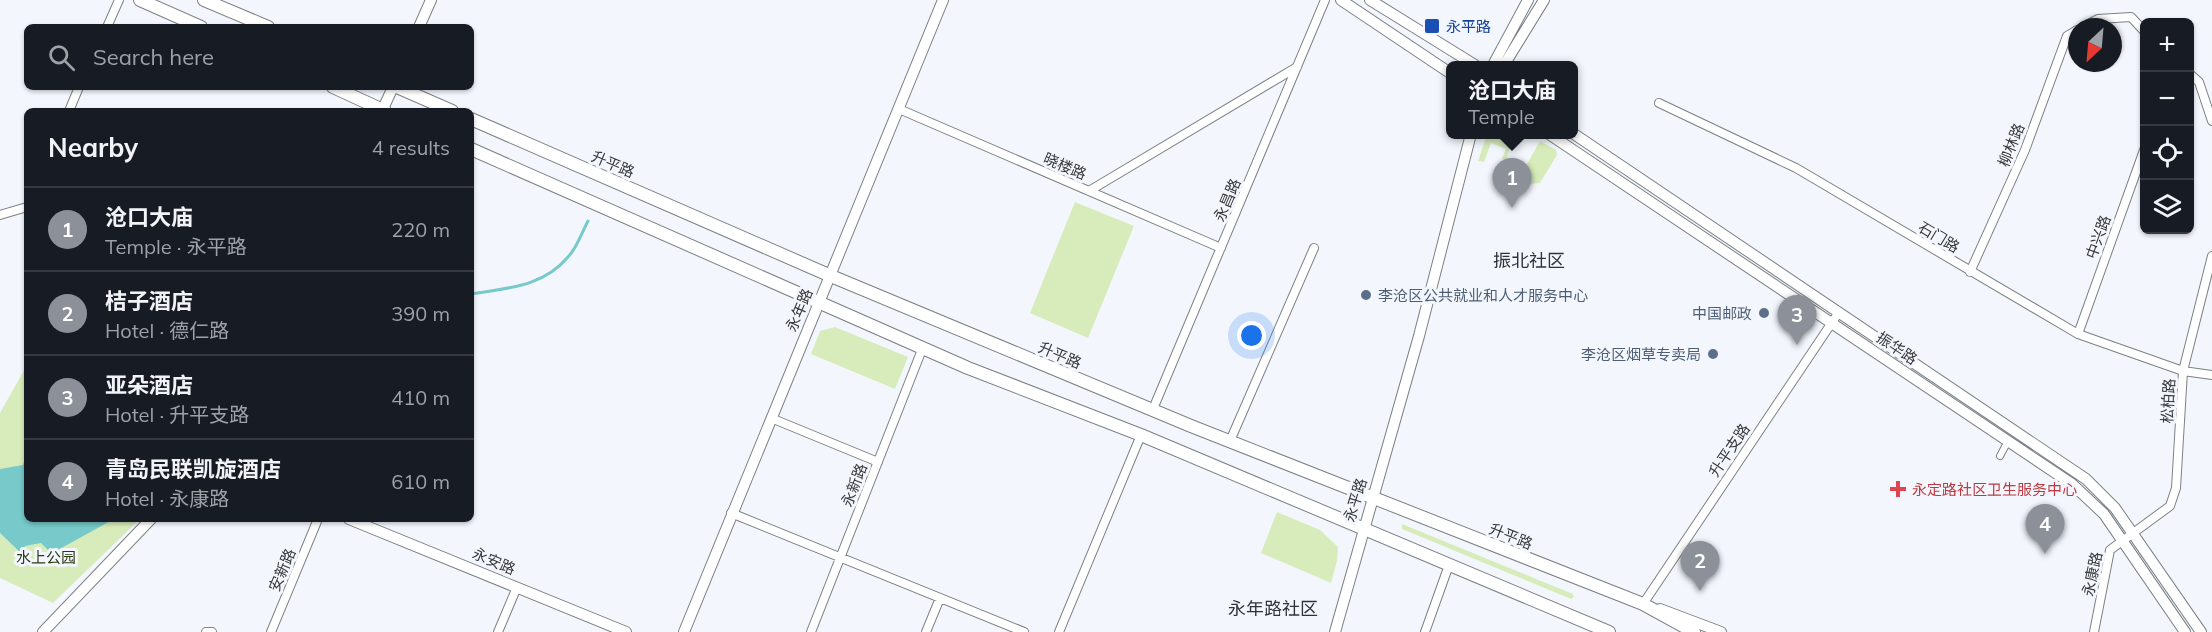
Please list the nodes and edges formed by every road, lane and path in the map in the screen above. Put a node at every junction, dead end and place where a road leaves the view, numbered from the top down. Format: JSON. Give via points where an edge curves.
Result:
{"nodes":[{"id":1,"x":119,"y":0,"type":"edge"},
{"id":2,"x":140,"y":0,"type":"edge"},
{"id":3,"x":204,"y":0,"type":"edge"},
{"id":4,"x":431,"y":0,"type":"edge"},
{"id":5,"x":943,"y":0,"type":"edge"},
{"id":6,"x":1325,"y":0,"type":"edge"},
{"id":7,"x":1341,"y":0,"type":"edge"},
{"id":8,"x":1370,"y":0,"type":"edge"},
{"id":9,"x":1528,"y":0,"type":"edge"},
{"id":10,"x":1544,"y":0,"type":"edge"},
{"id":11,"x":2114,"y":18,"type":"edge"},
{"id":12,"x":108,"y":24,"type":"edge"},
{"id":13,"x":194,"y":24,"type":"edge"},
{"id":14,"x":261,"y":24,"type":"edge"},
{"id":15,"x":420,"y":24,"type":"edge"},
{"id":16,"x":2140,"y":26,"type":"edge"},
{"id":17,"x":2068,"y":35,"type":"edge"},
{"id":18,"x":1467,"y":61,"type":"edge"},
{"id":19,"x":1496,"y":61,"type":"edge"},
{"id":20,"x":1507,"y":61,"type":"edge"},
{"id":21,"x":1298,"y":67,"type":"junction"},
{"id":22,"x":1446,"y":70,"type":"edge"},
{"id":23,"x":2194,"y":78,"type":"edge"},
{"id":24,"x":79,"y":90,"type":"edge"},
{"id":25,"x":339,"y":90,"type":"edge"},
{"id":26,"x":394,"y":90,"type":"edge"},
{"id":27,"x":402,"y":90,"type":"edge"},
{"id":28,"x":1659,"y":104,"type":"dead end"},
{"id":29,"x":70,"y":108,"type":"edge"},
{"id":30,"x":377,"y":108,"type":"edge"},
{"id":31,"x":384,"y":108,"type":"edge"},
{"id":32,"x":445,"y":108,"type":"edge"},
{"id":33,"x":899,"y":109,"type":"junction"},
{"id":34,"x":474,"y":120,"type":"edge"},
{"id":35,"x":2212,"y":121,"type":"edge"},
{"id":36,"x":1578,"y":137,"type":"edge"},
{"id":37,"x":1470,"y":139,"type":"edge"},
{"id":38,"x":1555,"y":139,"type":"edge"},
{"id":39,"x":474,"y":150,"type":"edge"},
{"id":40,"x":2140,"y":164,"type":"edge"},
{"id":41,"x":1089,"y":191,"type":"junction"},
{"id":42,"x":24,"y":206,"type":"edge"},
{"id":43,"x":0,"y":215,"type":"edge"},
{"id":44,"x":1221,"y":248,"type":"junction"},
{"id":45,"x":1314,"y":248,"type":"dead end"},
{"id":46,"x":2212,"y":256,"type":"edge"},
{"id":47,"x":1970,"y":272,"type":"junction"},
{"id":48,"x":831,"y":276,"type":"junction"},
{"id":49,"x":817,"y":304,"type":"junction"},
{"id":50,"x":1839,"y":312,"type":"junction"},
{"id":51,"x":1832,"y":322,"type":"junction"},
{"id":52,"x":2078,"y":334,"type":"junction"},
{"id":53,"x":922,"y":347,"type":"junction"},
{"id":54,"x":2183,"y":371,"type":"junction"},
{"id":55,"x":2212,"y":375,"type":"edge"},
{"id":56,"x":1153,"y":410,"type":"junction"},
{"id":57,"x":771,"y":418,"type":"junction"},
{"id":58,"x":1141,"y":435,"type":"junction"},
{"id":59,"x":1230,"y":441,"type":"junction"},
{"id":60,"x":2008,"y":441,"type":"junction"},
{"id":61,"x":2000,"y":456,"type":"dead end"},
{"id":62,"x":878,"y":462,"type":"junction"},
{"id":63,"x":1372,"y":497,"type":"junction"},
{"id":64,"x":731,"y":513,"type":"junction"},
{"id":65,"x":148,"y":522,"type":"edge"},
{"id":66,"x":317,"y":522,"type":"edge"},
{"id":67,"x":356,"y":522,"type":"edge"},
{"id":68,"x":1362,"y":529,"type":"junction"},
{"id":69,"x":2134,"y":533,"type":"junction"},
{"id":70,"x":2122,"y":539,"type":"junction"},
{"id":71,"x":840,"y":558,"type":"junction"},
{"id":72,"x":1449,"y":565,"type":"junction"},
{"id":73,"x":517,"y":587,"type":"junction"},
{"id":74,"x":940,"y":598,"type":"junction"},
{"id":75,"x":1643,"y":604,"type":"junction"},
{"id":76,"x":43,"y":632,"type":"edge"},
{"id":77,"x":206,"y":632,"type":"edge"},
{"id":78,"x":212,"y":632,"type":"edge"},
{"id":79,"x":271,"y":632,"type":"edge"},
{"id":80,"x":498,"y":632,"type":"edge"},
{"id":81,"x":626,"y":632,"type":"edge"},
{"id":82,"x":684,"y":632,"type":"edge"},
{"id":83,"x":811,"y":632,"type":"edge"},
{"id":84,"x":926,"y":632,"type":"edge"},
{"id":85,"x":1024,"y":632,"type":"edge"},
{"id":86,"x":1059,"y":632,"type":"edge"},
{"id":87,"x":1335,"y":632,"type":"edge"},
{"id":88,"x":1425,"y":632,"type":"edge"},
{"id":89,"x":1609,"y":632,"type":"edge"},
{"id":90,"x":1694,"y":632,"type":"edge"},
{"id":91,"x":1721,"y":632,"type":"edge"},
{"id":92,"x":2094,"y":632,"type":"edge"},
{"id":93,"x":2185,"y":632,"type":"edge"},
{"id":94,"x":2201,"y":632,"type":"edge"}],
"edges":[{"from":1,"to":12,"type":"street"},
{"from":2,"to":13,"type":"main road"},
{"from":3,"to":14,"type":"main road"},
{"from":4,"to":15,"type":"main road"},
{"from":5,"to":33,"type":"main road","name":"永年路"},
{"from":6,"to":21,"type":"street","name":"永昌路"},
{"from":7,"to":22,"type":"main road"},
{"from":8,"to":18,"type":"main road"},
{"from":9,"to":19,"type":"main road"},
{"from":10,"to":20,"type":"main road"},
{"from":11,"to":16,"type":"street","via":[[2131,17]]},
{"from":17,"to":47,"type":"street","name":"柳林路","via":[[2025,150]]},
{"from":21,"to":41,"type":"street"},
{"from":21,"to":44,"type":"street","name":"永昌路"},
{"from":23,"to":35,"type":"street"},
{"from":24,"to":29,"type":"street"},
{"from":25,"to":30,"type":"main road"},
{"from":26,"to":31,"type":"main road"},
{"from":27,"to":32,"type":"main road"},
{"from":28,"to":47,"type":"street","name":"石门路","via":[[1796,168]]},
{"from":33,"to":41,"type":"street","name":"晓楼路"},
{"from":33,"to":48,"type":"main road","name":"永年路"},
{"from":34,"to":48,"type":"main road","name":"升平路"},
{"from":36,"to":50,"type":"main road","name":"振华路"},
{"from":37,"to":63,"type":"main road","name":"永平路"},
{"from":38,"to":51,"type":"main road","name":"振华路"},
{"from":39,"to":49,"type":"main road"},
{"from":40,"to":52,"type":"street","name":"中兴路"},
{"from":41,"to":44,"type":"street","name":"晓楼路"},
{"from":42,"to":43,"type":"street"},
{"from":44,"to":56,"type":"street","name":"永昌路"},
{"from":45,"to":59,"type":"street"},
{"from":46,"to":54,"type":"street","name":"松柏路"},
{"from":47,"to":52,"type":"street","name":"石门路"},
{"from":48,"to":49,"type":"main road","name":"永年路"},
{"from":48,"to":56,"type":"main road","name":"升平路"},
{"from":49,"to":53,"type":"main road"},
{"from":49,"to":57,"type":"main road","name":"永年路"},
{"from":50,"to":51,"type":"street","name":"升平支路"},
{"from":50,"to":69,"type":"main road","name":"振华路","via":[[2086,479]]},
{"from":51,"to":60,"type":"main road","name":"振华路"},
{"from":51,"to":75,"type":"street","name":"升平支路"},
{"from":52,"to":54,"type":"street","name":"石门路"},
{"from":53,"to":58,"type":"main road"},
{"from":53,"to":62,"type":"street","name":"永新路"},
{"from":54,"to":55,"type":"street","name":"石门路"},
{"from":54,"to":69,"type":"street","name":"松柏路","via":[[2176,488],[2170,506]]},
{"from":56,"to":59,"type":"main road","name":"升平路"},
{"from":57,"to":62,"type":"street"},
{"from":57,"to":64,"type":"main road","name":"永年路"},
{"from":58,"to":68,"type":"main road"},
{"from":58,"to":86,"type":"street"},
{"from":59,"to":63,"type":"main road","name":"升平路"},
{"from":60,"to":61,"type":"street"},
{"from":60,"to":70,"type":"main road","name":"振华路","via":[[2090,499]]},
{"from":62,"to":71,"type":"street","name":"永新路"},
{"from":63,"to":68,"type":"main road","name":"永平路"},
{"from":63,"to":75,"type":"main road","name":"升平路"},
{"from":64,"to":71,"type":"street"},
{"from":64,"to":82,"type":"main road","name":"永年路"},
{"from":65,"to":76,"type":"main road"},
{"from":66,"to":79,"type":"street","name":"安新路"},
{"from":67,"to":73,"type":"main road","name":"永安路"},
{"from":68,"to":72,"type":"main road"},
{"from":68,"to":87,"type":"main road","name":"永平路"},
{"from":69,"to":70,"type":"street","name":"永康路"},
{"from":69,"to":94,"type":"main road","name":"振华路"},
{"from":70,"to":92,"type":"street","name":"永康路","via":[[2112,546],[2107,557]]},
{"from":70,"to":93,"type":"main road","name":"振华路"},
{"from":71,"to":74,"type":"street"},
{"from":71,"to":83,"type":"street","name":"永新路"},
{"from":72,"to":88,"type":"street"},
{"from":72,"to":89,"type":"main road"},
{"from":73,"to":80,"type":"street"},
{"from":73,"to":81,"type":"main road","name":"永安路"},
{"from":74,"to":84,"type":"street"},
{"from":74,"to":85,"type":"street"},
{"from":75,"to":90,"type":"main road","name":"升平路"},
{"from":75,"to":91,"type":"main road"},
{"from":77,"to":78,"type":"street"}]}
